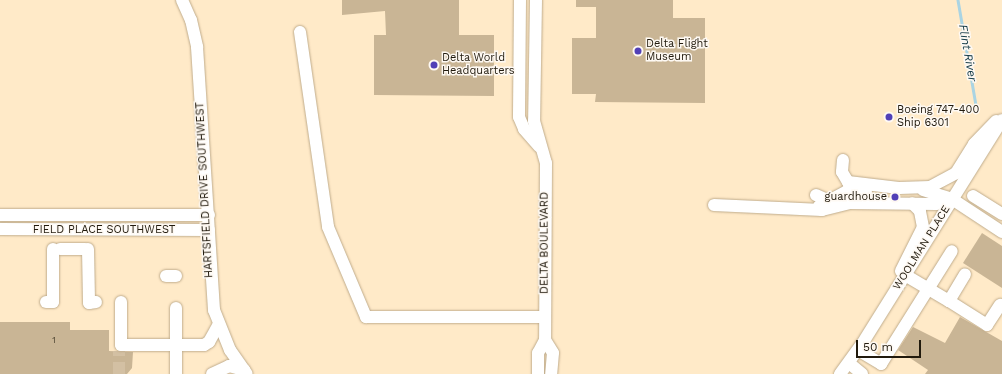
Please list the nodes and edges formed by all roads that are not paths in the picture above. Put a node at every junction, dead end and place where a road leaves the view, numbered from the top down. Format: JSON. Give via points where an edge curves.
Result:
{"nodes":[{"id":1,"x":182,"y":0,"type":"edge"},
{"id":2,"x":520,"y":0,"type":"edge"},
{"id":3,"x":536,"y":0,"type":"edge"},
{"id":4,"x":300,"y":32,"type":"dead end"},
{"id":5,"x":1002,"y":114,"type":"edge"},
{"id":6,"x":1002,"y":120,"type":"edge"},
{"id":7,"x":539,"y":147,"type":"junction"},
{"id":8,"x":843,"y":160,"type":"dead end"},
{"id":9,"x":899,"y":188,"type":"junction"},
{"id":10,"x":912,"y":188,"type":"junction"},
{"id":11,"x":816,"y":195,"type":"dead end"},
{"id":12,"x":973,"y":196,"type":"dead end"},
{"id":13,"x":952,"y":199,"type":"junction"},
{"id":14,"x":912,"y":203,"type":"junction"},
{"id":15,"x":835,"y":204,"type":"junction"},
{"id":16,"x":714,"y":205,"type":"dead end"},
{"id":17,"x":1002,"y":214,"type":"edge"},
{"id":18,"x":0,"y":215,"type":"edge"},
{"id":19,"x":71,"y":215,"type":"junction"},
{"id":20,"x":209,"y":215,"type":"junction"},
{"id":21,"x":0,"y":229,"type":"edge"},
{"id":22,"x":72,"y":230,"type":"junction"},
{"id":23,"x":209,"y":230,"type":"junction"},
{"id":24,"x":1002,"y":232,"type":"edge"},
{"id":25,"x":952,"y":251,"type":"dead end"},
{"id":26,"x":966,"y":274,"type":"dead end"},
{"id":27,"x":905,"y":275,"type":"junction"},
{"id":28,"x":929,"y":289,"type":"junction"},
{"id":29,"x":893,"y":295,"type":"junction"},
{"id":30,"x":949,"y":301,"type":"junction"},
{"id":31,"x":46,"y":302,"type":"dead end"},
{"id":32,"x":96,"y":302,"type":"dead end"},
{"id":33,"x":121,"y":302,"type":"dead end"},
{"id":34,"x":173,"y":304,"type":"dead end"},
{"id":35,"x":1000,"y":305,"type":"dead end"},
{"id":36,"x":545,"y":317,"type":"junction"},
{"id":37,"x":218,"y":326,"type":"junction"},
{"id":38,"x":544,"y":340,"type":"junction"},
{"id":39,"x":176,"y":346,"type":"junction"},
{"id":40,"x":858,"y":350,"type":"junction"},
{"id":41,"x":849,"y":363,"type":"junction"},
{"id":42,"x":245,"y":372,"type":"edge"},
{"id":43,"x":176,"y":374,"type":"edge"},
{"id":44,"x":212,"y":374,"type":"edge"},
{"id":45,"x":538,"y":374,"type":"edge"},
{"id":46,"x":551,"y":374,"type":"edge"},
{"id":47,"x":840,"y":374,"type":"edge"},
{"id":48,"x":862,"y":374,"type":"edge"}],
"edges":[{"from":1,"to":20,"type":"street","name":"HARTSFIELD DRIVE SOUTHWEST","via":[[191,20],[196,47]]},
{"from":2,"to":7,"type":"street","name":"DELTA BOULEVARD","via":[[519,117],[524,129]]},
{"from":3,"to":7,"type":"street","name":"DELTA BOULEVARD","via":[[534,121]]},
{"from":4,"to":36,"type":"street","via":[[328,227],[366,317]]},
{"from":5,"to":10,"type":"street","via":[[979,138],[953,175],[930,187]]},
{"from":6,"to":13,"type":"street","name":"WOOLMAN PLACE"},
{"from":7,"to":36,"type":"street","name":"DELTA BOULEVARD","via":[[546,164]]},
{"from":8,"to":9,"type":"street","via":[[842,172],[848,182]]},
{"from":9,"to":10,"type":"street"},
{"from":9,"to":15,"type":"street","via":[[886,193],[847,191]]},
{"from":10,"to":13,"type":"street"},
{"from":11,"to":15,"type":"street"},
{"from":12,"to":17,"type":"street"},
{"from":13,"to":14,"type":"street","via":[[936,204]]},
{"from":13,"to":24,"type":"street"},
{"from":13,"to":27,"type":"street","name":"WOOLMAN PLACE"},
{"from":14,"to":15,"type":"street"},
{"from":14,"to":29,"type":"street","via":[[920,211],[923,227],[908,254]]},
{"from":15,"to":16,"type":"street","via":[[822,210]]},
{"from":18,"to":19,"type":"street","name":"FIELD PLACE SOUTHWEST"},
{"from":19,"to":20,"type":"street","name":"FIELD PLACE SOUTHWEST"},
{"from":19,"to":22,"type":"street"},
{"from":20,"to":23,"type":"street","name":"HARTSFIELD DRIVE SOUTHWEST"},
{"from":21,"to":22,"type":"street","name":"FIELD PLACE SOUTHWEST"},
{"from":22,"to":23,"type":"street","name":"FIELD PLACE SOUTHWEST"},
{"from":23,"to":37,"type":"street","name":"HARTSFIELD DRIVE SOUTHWEST","via":[[210,285]]},
{"from":25,"to":28,"type":"street"},
{"from":26,"to":30,"type":"street"},
{"from":27,"to":28,"type":"street"},
{"from":27,"to":29,"type":"street","name":"WOOLMAN PLACE"},
{"from":28,"to":30,"type":"street"},
{"from":28,"to":40,"type":"street","via":[[881,364]]},
{"from":29,"to":40,"type":"street","name":"WOOLMAN PLACE"},
{"from":30,"to":35,"type":"street","via":[[987,325]]},
{"from":31,"to":32,"type":"street","via":[[53,302],[50,275],[56,248],[87,249],[92,275],[88,303]]},
{"from":33,"to":39,"type":"street","via":[[120,348]]},
{"from":34,"to":39,"type":"street"},
{"from":36,"to":38,"type":"street","name":"DELTA BOULEVARD"},
{"from":37,"to":39,"type":"street","via":[[204,345]]},
{"from":37,"to":42,"type":"street","name":"HARTSFIELD DRIVE SOUTHWEST"},
{"from":38,"to":45,"type":"street","name":"DELTA BOULEVARD","via":[[538,353]]},
{"from":38,"to":46,"type":"street","name":"DELTA BOULEVARD","via":[[553,353]]},
{"from":39,"to":43,"type":"street"},
{"from":40,"to":41,"type":"street","name":"WOOLMAN PLACE"},
{"from":41,"to":47,"type":"street","name":"WOOLMAN PLACE"},
{"from":41,"to":48,"type":"street"},
{"from":42,"to":44,"type":"street","via":[[230,366]]}]}
